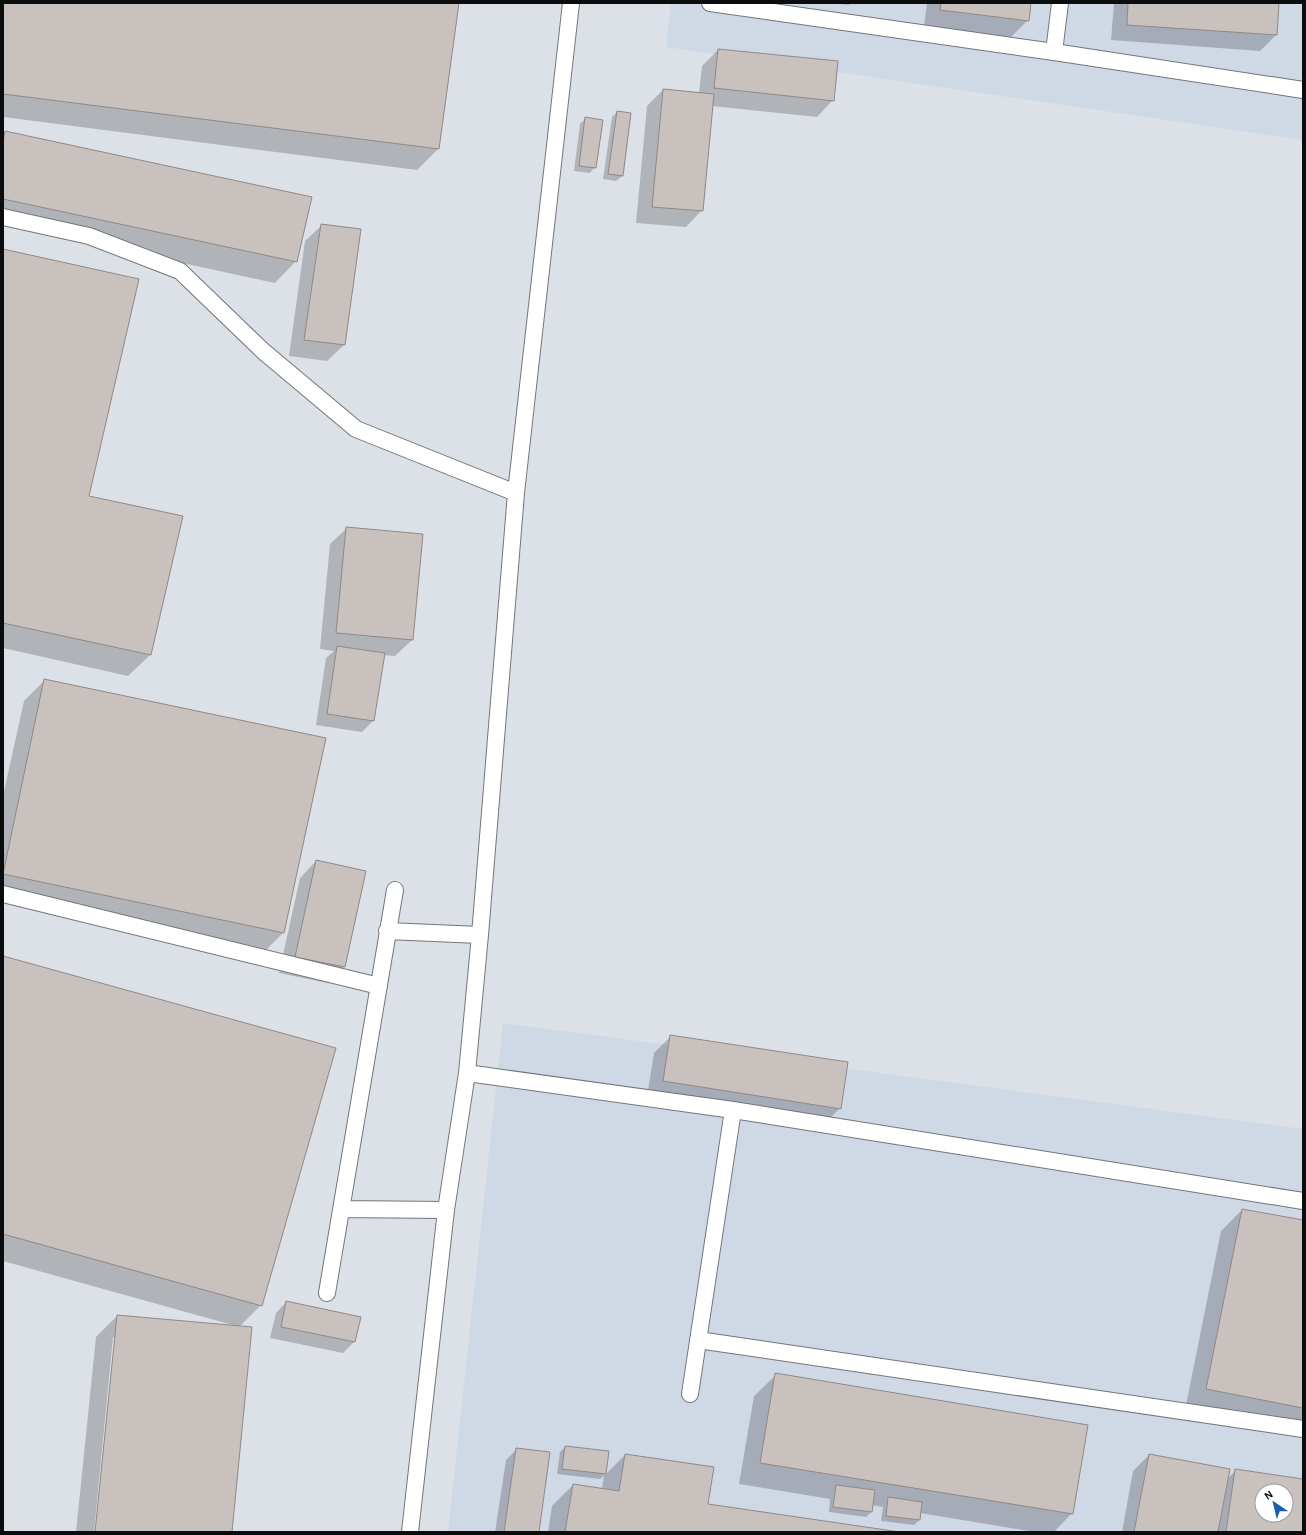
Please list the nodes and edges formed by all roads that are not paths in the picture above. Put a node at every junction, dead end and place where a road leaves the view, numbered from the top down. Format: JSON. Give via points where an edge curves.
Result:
{"nodes":[{"id":1,"x":571,"y":3,"type":"edge"},
{"id":2,"x":710,"y":3,"type":"edge"},
{"id":3,"x":1060,"y":3,"type":"edge"},
{"id":4,"x":1054,"y":52,"type":"junction"},
{"id":5,"x":1303,"y":90,"type":"edge"},
{"id":6,"x":3,"y":217,"type":"edge"},
{"id":7,"x":516,"y":493,"type":"junction"},
{"id":8,"x":395,"y":890,"type":"dead end"},
{"id":9,"x":3,"y":894,"type":"edge"},
{"id":10,"x":387,"y":930,"type":"junction"},
{"id":11,"x":480,"y":935,"type":"junction"},
{"id":12,"x":379,"y":986,"type":"junction"},
{"id":13,"x":467,"y":1073,"type":"junction"},
{"id":14,"x":733,"y":1110,"type":"junction"},
{"id":15,"x":1303,"y":1201,"type":"edge"},
{"id":16,"x":341,"y":1209,"type":"junction"},
{"id":17,"x":446,"y":1210,"type":"junction"},
{"id":18,"x":327,"y":1293,"type":"dead end"},
{"id":19,"x":698,"y":1340,"type":"junction"},
{"id":20,"x":690,"y":1394,"type":"dead end"},
{"id":21,"x":1303,"y":1429,"type":"edge"},
{"id":22,"x":410,"y":1532,"type":"edge"}],
"edges":[{"from":1,"to":7,"type":"lane"},
{"from":2,"to":4,"type":"lane"},
{"from":3,"to":4,"type":"lane"},
{"from":4,"to":5,"type":"lane"},
{"from":6,"to":7,"type":"lane","via":[[89,236],[180,271],[263,351],[356,429]]},
{"from":7,"to":11,"type":"lane"},
{"from":8,"to":10,"type":"lane"},
{"from":9,"to":12,"type":"lane"},
{"from":10,"to":11,"type":"lane"},
{"from":10,"to":12,"type":"lane"},
{"from":11,"to":13,"type":"lane"},
{"from":12,"to":16,"type":"lane"},
{"from":13,"to":14,"type":"lane"},
{"from":13,"to":17,"type":"lane"},
{"from":14,"to":15,"type":"lane"},
{"from":14,"to":19,"type":"lane"},
{"from":16,"to":17,"type":"lane"},
{"from":16,"to":18,"type":"lane"},
{"from":17,"to":22,"type":"lane"},
{"from":19,"to":20,"type":"lane"},
{"from":19,"to":21,"type":"lane"}]}
